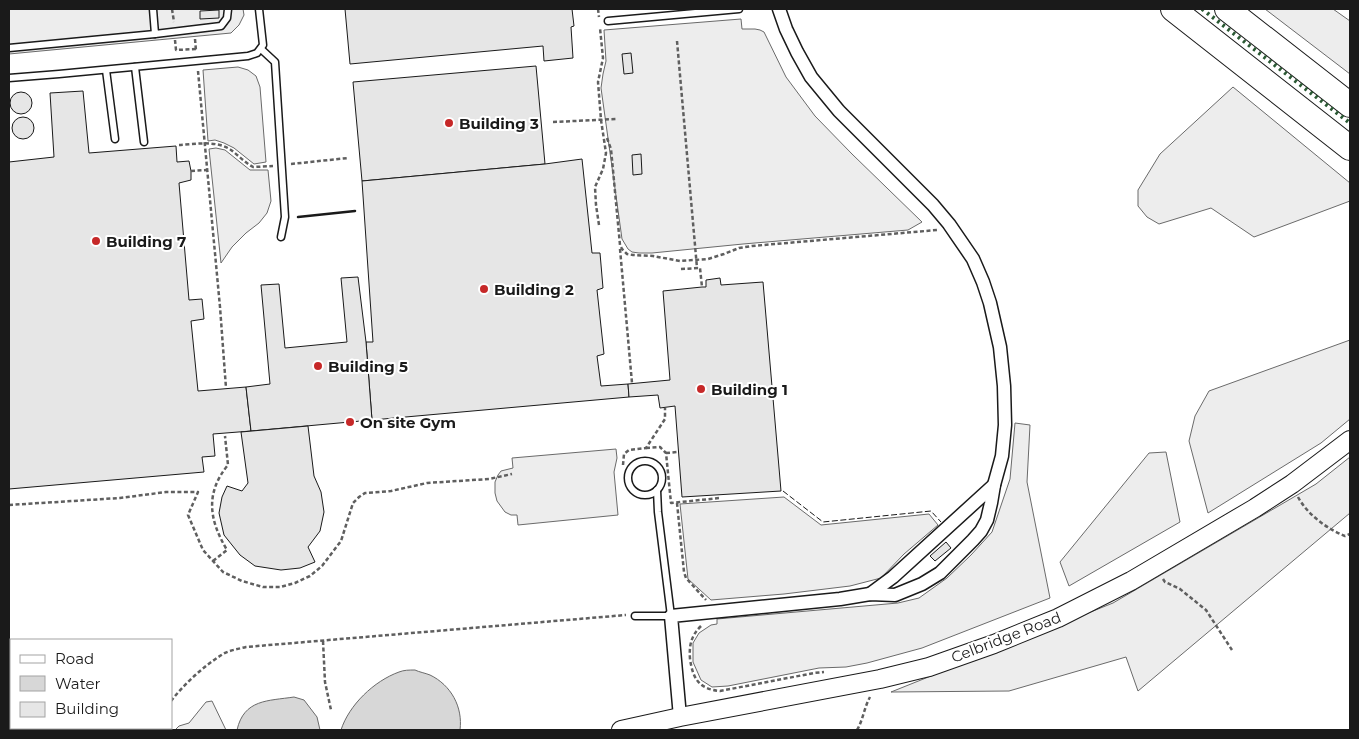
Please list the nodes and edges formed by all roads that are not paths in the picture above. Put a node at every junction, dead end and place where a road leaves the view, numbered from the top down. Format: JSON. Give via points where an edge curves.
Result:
{"nodes":[{"id":1,"x":153,"y":9,"type":"edge"},
{"id":2,"x":228,"y":9,"type":"edge"},
{"id":3,"x":259,"y":9,"type":"edge"},
{"id":4,"x":739,"y":9,"type":"edge"},
{"id":5,"x":779,"y":9,"type":"edge"},
{"id":6,"x":1173,"y":9,"type":"edge"},
{"id":7,"x":1227,"y":9,"type":"edge"},
{"id":8,"x":608,"y":21,"type":"dead end"},
{"id":9,"x":155,"y":34,"type":"junction"},
{"id":10,"x":9,"y":48,"type":"edge"},
{"id":11,"x":261,"y":49,"type":"junction"},
{"id":12,"x":135,"y":67,"type":"junction"},
{"id":13,"x":106,"y":70,"type":"junction"},
{"id":14,"x":9,"y":78,"type":"edge"},
{"id":15,"x":1350,"y":105,"type":"edge"},
{"id":16,"x":115,"y":139,"type":"dead end"},
{"id":17,"x":144,"y":142,"type":"dead end"},
{"id":18,"x":1350,"y":148,"type":"edge"},
{"id":19,"x":281,"y":237,"type":"dead end"},
{"id":20,"x":1350,"y":440,"type":"edge"},
{"id":21,"x":994,"y":485,"type":"junction"},
{"id":22,"x":657,"y":490,"type":"junction"},
{"id":23,"x":870,"y":594,"type":"junction"},
{"id":24,"x":635,"y":616,"type":"road end"},
{"id":25,"x":671,"y":616,"type":"junction"},
{"id":26,"x":680,"y":717,"type":"junction"},
{"id":27,"x":621,"y":730,"type":"edge"}],
"edges":[{"from":1,"to":9,"type":"lane"},
{"from":2,"to":9,"type":"lane","via":[[227,18],[221,26]]},
{"from":3,"to":11,"type":"lane"},
{"from":4,"to":8,"type":"lane"},
{"from":5,"to":21,"type":"street","via":[[786,30],[811,77],[839,111],[933,205],[973,259],[990,303],[1004,386],[1005,433]]},
{"from":6,"to":18,"type":"highway"},
{"from":7,"to":15,"type":"highway"},
{"from":9,"to":10,"type":"lane"},
{"from":11,"to":12,"type":"lane","via":[[248,56]]},
{"from":11,"to":19,"type":"lane","via":[[275,62],[285,218]]},
{"from":12,"to":13,"type":"lane"},
{"from":12,"to":17,"type":"lane"},
{"from":13,"to":14,"type":"lane"},
{"from":13,"to":16,"type":"lane"},
{"from":20,"to":26,"type":"main road","name":"Celbridge Road","via":[[1292,484],[1131,581],[1058,618],[929,667]]},
{"from":21,"to":23,"type":"street"},
{"from":21,"to":23,"type":"street","via":[[987,520],[981,531],[940,573],[895,595]]},
{"from":22,"to":22,"type":"lane","via":[[647,495],[632,489],[628,475],[634,464],[647,461],[657,466],[662,475]]},
{"from":22,"to":25,"type":"lane"},
{"from":23,"to":25,"type":"street","via":[[840,600]]},
{"from":24,"to":25,"type":"lane"},
{"from":25,"to":26,"type":"street"},
{"from":26,"to":27,"type":"main road","name":"Celbridge Road"}]}
